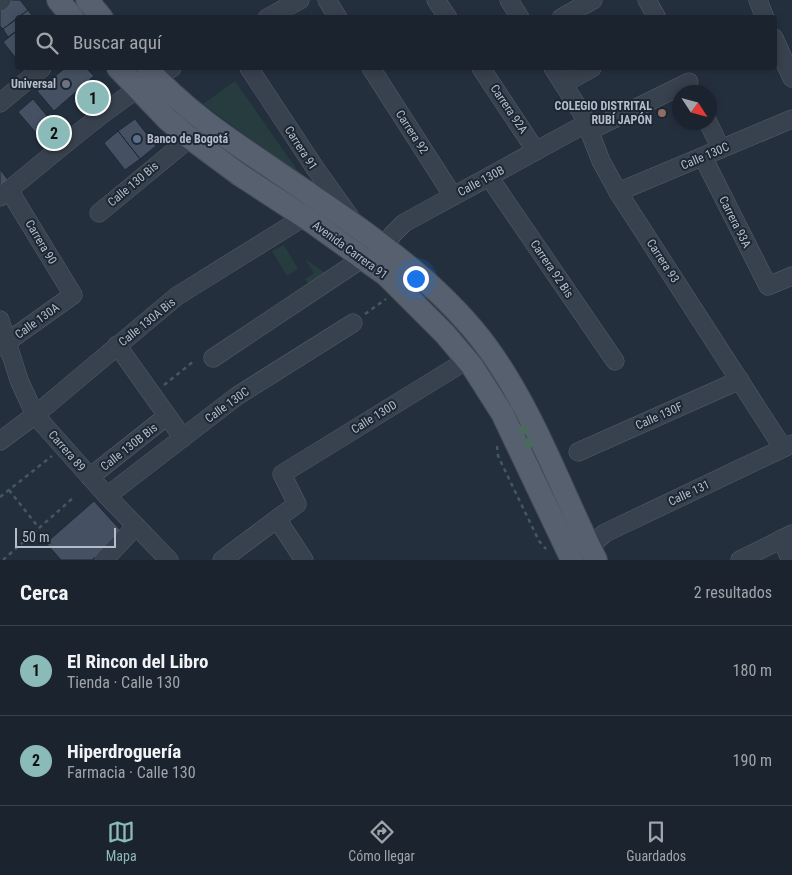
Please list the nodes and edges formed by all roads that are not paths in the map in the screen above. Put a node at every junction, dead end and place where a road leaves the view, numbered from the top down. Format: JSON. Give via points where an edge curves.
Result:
{"nodes":[{"id":1,"x":58,"y":0,"type":"edge"},
{"id":2,"x":300,"y":0,"type":"edge"},
{"id":3,"x":327,"y":0,"type":"edge"},
{"id":4,"x":436,"y":0,"type":"edge"},
{"id":5,"x":509,"y":0,"type":"edge"},
{"id":6,"x":593,"y":0,"type":"edge"},
{"id":7,"x":647,"y":0,"type":"edge"},
{"id":8,"x":758,"y":0,"type":"edge"},
{"id":9,"x":70,"y":15,"type":"edge"},
{"id":10,"x":272,"y":15,"type":"edge"},
{"id":11,"x":336,"y":15,"type":"edge"},
{"id":12,"x":446,"y":15,"type":"edge"},
{"id":13,"x":518,"y":15,"type":"edge"},
{"id":14,"x":566,"y":15,"type":"edge"},
{"id":15,"x":654,"y":15,"type":"edge"},
{"id":16,"x":765,"y":15,"type":"edge"},
{"id":17,"x":777,"y":45,"type":"edge"},
{"id":18,"x":40,"y":70,"type":"edge"},
{"id":19,"x":128,"y":70,"type":"edge"},
{"id":20,"x":250,"y":70,"type":"edge"},
{"id":21,"x":371,"y":70,"type":"edge"},
{"id":22,"x":482,"y":70,"type":"edge"},
{"id":23,"x":554,"y":70,"type":"edge"},
{"id":24,"x":588,"y":70,"type":"edge"},
{"id":25,"x":153,"y":75,"type":"edge"},
{"id":26,"x":792,"y":78,"type":"edge"},
{"id":27,"x":688,"y":81,"type":"edge"},
{"id":28,"x":563,"y":84,"type":"junction"},
{"id":29,"x":0,"y":103,"type":"edge"},
{"id":30,"x":791,"y":121,"type":"edge"},
{"id":31,"x":588,"y":127,"type":"junction"},
{"id":32,"x":711,"y":130,"type":"edge"},
{"id":33,"x":190,"y":138,"type":"junction"},
{"id":34,"x":720,"y":150,"type":"junction"},
{"id":35,"x":536,"y":151,"type":"junction"},
{"id":36,"x":703,"y":157,"type":"junction"},
{"id":37,"x":489,"y":177,"type":"junction"},
{"id":38,"x":618,"y":192,"type":"junction"},
{"id":39,"x":5,"y":193,"type":"edge"},
{"id":40,"x":453,"y":196,"type":"junction"},
{"id":41,"x":99,"y":213,"type":"dead end"},
{"id":42,"x":304,"y":217,"type":"junction"},
{"id":43,"x":356,"y":226,"type":"junction"},
{"id":44,"x":386,"y":248,"type":"junction"},
{"id":45,"x":363,"y":258,"type":"junction"},
{"id":46,"x":792,"y":276,"type":"edge"},
{"id":47,"x":73,"y":295,"type":"joint"},
{"id":48,"x":0,"y":320,"type":"edge"},
{"id":49,"x":353,"y":323,"type":"road end"},
{"id":50,"x":4,"y":345,"type":"edge"},
{"id":51,"x":117,"y":346,"type":"junction"},
{"id":52,"x":213,"y":358,"type":"dead end"},
{"id":53,"x":467,"y":360,"type":"junction"},
{"id":54,"x":615,"y":361,"type":"dead end"},
{"id":55,"x":740,"y":380,"type":"junction"},
{"id":56,"x":36,"y":415,"type":"junction"},
{"id":57,"x":167,"y":416,"type":"junction"},
{"id":58,"x":183,"y":438,"type":"junction"},
{"id":59,"x":0,"y":441,"type":"edge"},
{"id":60,"x":788,"y":446,"type":"edge"},
{"id":61,"x":578,"y":452,"type":"dead end"},
{"id":62,"x":90,"y":477,"type":"junction"},
{"id":63,"x":107,"y":496,"type":"junction"},
{"id":64,"x":277,"y":519,"type":"junction"},
{"id":65,"x":136,"y":526,"type":"junction"},
{"id":66,"x":787,"y":537,"type":"edge"},
{"id":67,"x":586,"y":556,"type":"edge"},
{"id":68,"x":104,"y":560,"type":"edge"},
{"id":69,"x":169,"y":560,"type":"edge"},
{"id":70,"x":222,"y":560,"type":"edge"},
{"id":71,"x":304,"y":560,"type":"edge"},
{"id":72,"x":740,"y":560,"type":"edge"},
{"id":73,"x":791,"y":560,"type":"edge"}],
"edges":[{"from":1,"to":9,"type":"main road"},
{"from":2,"to":10,"type":"street"},
{"from":3,"to":11,"type":"street"},
{"from":4,"to":12,"type":"street"},
{"from":5,"to":13,"type":"street"},
{"from":6,"to":14,"type":"street"},
{"from":7,"to":15,"type":"street"},
{"from":8,"to":16,"type":"street"},
{"from":17,"to":26,"type":"street"},
{"from":18,"to":29,"type":"street"},
{"from":19,"to":25,"type":"main road","name":"Avenida Carrera 91"},
{"from":20,"to":43,"type":"street","name":"Carrera 91"},
{"from":21,"to":40,"type":"street","name":"Carrera 92"},
{"from":22,"to":35,"type":"street","name":"Carrera 92A"},
{"from":23,"to":28,"type":"street","name":"Carrera 93"},
{"from":24,"to":28,"type":"street"},
{"from":25,"to":33,"type":"main road","name":"Avenida Carrera 91","via":[[167,119]]},
{"from":25,"to":39,"type":"street"},
{"from":25,"to":43,"type":"main road","name":"Avenida Carrera 91","via":[[214,129]]},
{"from":27,"to":31,"type":"street","name":"Calle 130B"},
{"from":28,"to":31,"type":"street","name":"Carrera 93"},
{"from":30,"to":34,"type":"street","name":"Calle 130C"},
{"from":31,"to":35,"type":"street","name":"Calle 130B"},
{"from":31,"to":38,"type":"street","name":"Carrera 93"},
{"from":32,"to":34,"type":"street"},
{"from":33,"to":41,"type":"street","name":"Calle 130 Bis"},
{"from":33,"to":42,"type":"main road","name":"Avenida Carrera 91"},
{"from":34,"to":36,"type":"street","name":"Calle 130C"},
{"from":35,"to":37,"type":"street","name":"Calle 130B"},
{"from":36,"to":38,"type":"street","name":"Calle 130C"},
{"from":36,"to":46,"type":"street","name":"Carrera 93A","via":[[768,286]]},
{"from":37,"to":40,"type":"street","name":"Calle 130B"},
{"from":37,"to":54,"type":"street","name":"Carrera 92 Bis"},
{"from":38,"to":55,"type":"street","name":"Carrera 93"},
{"from":39,"to":47,"type":"street","name":"Carrera 90"},
{"from":40,"to":44,"type":"street","name":"Calle 130B","via":[[400,226]]},
{"from":42,"to":45,"type":"main road","name":"Avenida Carrera 91"},
{"from":42,"to":51,"type":"street","name":"Calle 130A Bis","via":[[177,296]]},
{"from":43,"to":44,"type":"main road","name":"Avenida Carrera 91"},
{"from":44,"to":67,"type":"main road","name":"Avenida Carrera 91","via":[[451,306],[492,353],[541,442]]},
{"from":45,"to":52,"type":"street"},
{"from":45,"to":53,"type":"main road","name":"Avenida Carrera 91","via":[[412,299]]},
{"from":47,"to":50,"type":"street","name":"Calle 130A"},
{"from":48,"to":50,"type":"street","name":"Carrera 89"},
{"from":49,"to":58,"type":"street","name":"Calle 130C","via":[[237,396]]},
{"from":50,"to":56,"type":"street","name":"Carrera 89"},
{"from":51,"to":56,"type":"street","name":"Calle 130A Bis"},
{"from":51,"to":57,"type":"street"},
{"from":53,"to":64,"type":"street","name":"Calle 130D","via":[[282,474],[297,504]]},
{"from":53,"to":67,"type":"main road","name":"Avenida Carrera 91","via":[[489,391]]},
{"from":55,"to":60,"type":"street","name":"Carrera 93"},
{"from":55,"to":61,"type":"street","name":"Calle 130F"},
{"from":56,"to":59,"type":"street","name":"Calle 130A Bis"},
{"from":56,"to":62,"type":"street","name":"Carrera 89"},
{"from":57,"to":58,"type":"street"},
{"from":57,"to":62,"type":"street","name":"Calle 130B Bis"},
{"from":58,"to":63,"type":"street","name":"Calle 130C"},
{"from":60,"to":67,"type":"street","name":"Calle 131","via":[[605,533]]},
{"from":62,"to":63,"type":"street","name":"Carrera 89"},
{"from":63,"to":65,"type":"street","name":"Carrera 89"},
{"from":64,"to":70,"type":"street"},
{"from":64,"to":71,"type":"street"},
{"from":65,"to":68,"type":"street"},
{"from":65,"to":69,"type":"street","name":"Carrera 89"},
{"from":66,"to":72,"type":"street"},
{"from":66,"to":73,"type":"street"}]}
